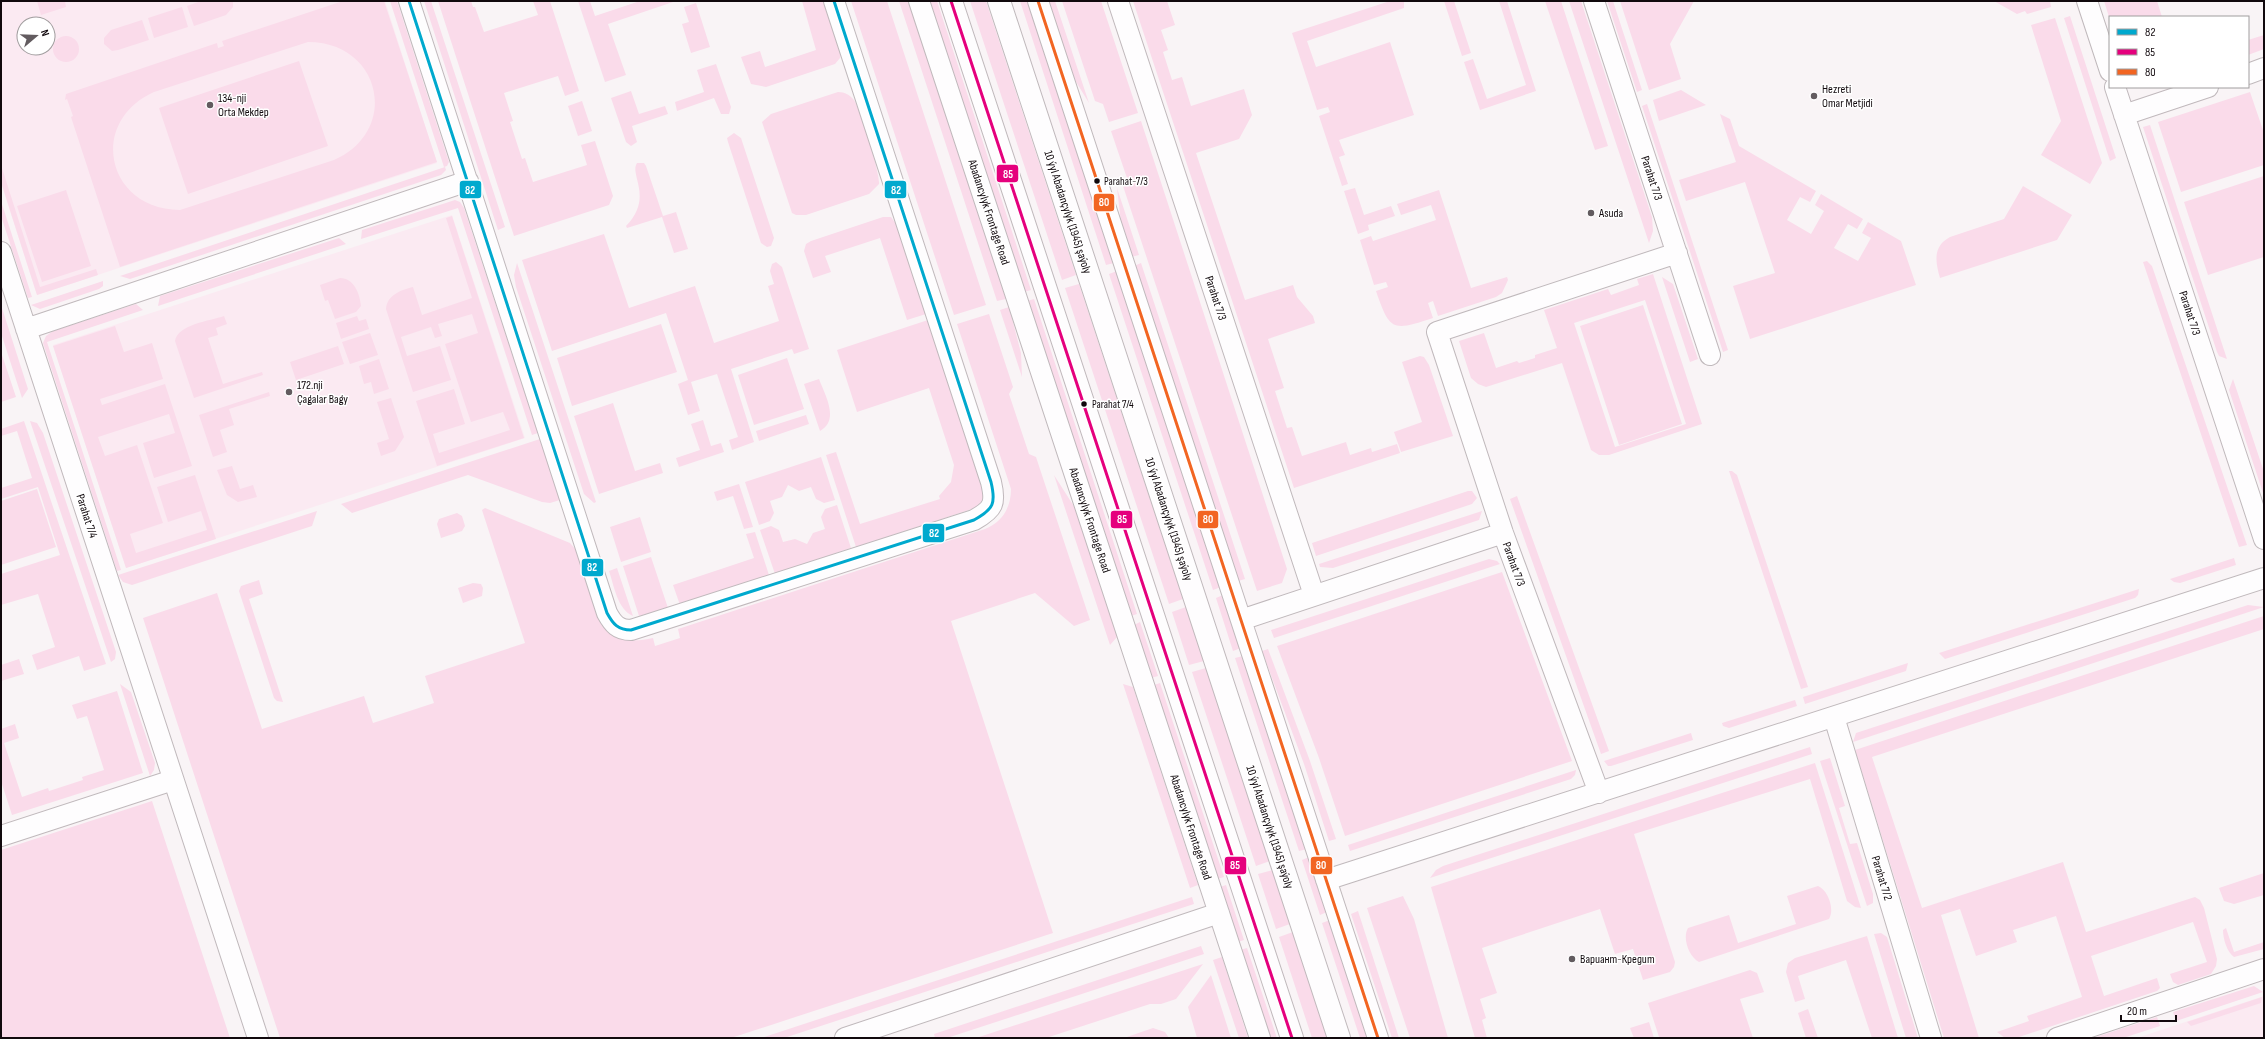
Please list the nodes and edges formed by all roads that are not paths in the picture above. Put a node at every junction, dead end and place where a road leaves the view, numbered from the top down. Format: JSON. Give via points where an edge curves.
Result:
{"nodes":[{"id":1,"x":409,"y":1,"type":"edge"},
{"id":2,"x":834,"y":1,"type":"edge"},
{"id":3,"x":920,"y":1,"type":"edge"},
{"id":4,"x":951,"y":1,"type":"edge"},
{"id":5,"x":999,"y":1,"type":"edge"},
{"id":6,"x":1038,"y":1,"type":"edge"},
{"id":7,"x":1118,"y":1,"type":"edge"},
{"id":8,"x":1594,"y":1,"type":"edge"},
{"id":9,"x":2087,"y":1,"type":"edge"},
{"id":10,"x":2264,"y":68,"type":"edge"},
{"id":11,"x":2109,"y":69,"type":"edge"},
{"id":12,"x":2249,"y":74,"type":"edge"},
{"id":13,"x":2115,"y":88,"type":"edge"},
{"id":14,"x":2205,"y":88,"type":"edge"},
{"id":15,"x":2124,"y":115,"type":"junction"},
{"id":16,"x":468,"y":181,"type":"junction"},
{"id":17,"x":1,"y":252,"type":"edge"},
{"id":18,"x":1677,"y":253,"type":"junction"},
{"id":19,"x":26,"y":329,"type":"junction"},
{"id":20,"x":1710,"y":355,"type":"dead end"},
{"id":21,"x":1503,"y":533,"type":"junction"},
{"id":22,"x":2264,"y":539,"type":"edge"},
{"id":23,"x":2264,"y":578,"type":"edge"},
{"id":24,"x":1314,"y":596,"type":"junction"},
{"id":25,"x":1241,"y":620,"type":"junction"},
{"id":26,"x":1834,"y":717,"type":"junction"},
{"id":27,"x":174,"y":780,"type":"junction"},
{"id":28,"x":1599,"y":793,"type":"junction"},
{"id":29,"x":1,"y":836,"type":"edge"},
{"id":30,"x":1326,"y":880,"type":"junction"},
{"id":31,"x":1219,"y":913,"type":"junction"},
{"id":32,"x":2264,"y":969,"type":"edge"},
{"id":33,"x":258,"y":1038,"type":"edge"},
{"id":34,"x":845,"y":1038,"type":"edge"},
{"id":35,"x":1260,"y":1038,"type":"edge"},
{"id":36,"x":1292,"y":1038,"type":"edge"},
{"id":37,"x":1339,"y":1038,"type":"edge"},
{"id":38,"x":1378,"y":1038,"type":"edge"},
{"id":39,"x":1931,"y":1038,"type":"edge"},
{"id":40,"x":2057,"y":1038,"type":"edge"}],
"edges":[{"from":1,"to":16,"type":"street"},
{"from":2,"to":16,"type":"street","via":[[991,482],[994,495],[992,507],[974,520],[640,629],[621,630],[607,613]]},
{"from":3,"to":31,"type":"street","name":"Abadancylyk Frontage Road"},
{"from":4,"to":36,"type":"main road"},
{"from":5,"to":37,"type":"main road","name":"10 ýyl Abadançylyk (1945) şaýoly"},
{"from":6,"to":25,"type":"street"},
{"from":7,"to":24,"type":"street","name":"Parahat 7/3"},
{"from":8,"to":18,"type":"street","name":"Parahat 7/3"},
{"from":9,"to":11,"type":"street"},
{"from":10,"to":12,"type":"street"},
{"from":13,"to":15,"type":"street","name":"Parahat 7/3"},
{"from":14,"to":15,"type":"street"},
{"from":15,"to":22,"type":"street","name":"Parahat 7/3"},
{"from":16,"to":19,"type":"street"},
{"from":17,"to":19,"type":"street","name":"Parahat 7/4"},
{"from":18,"to":20,"type":"street","name":"Parahat 7/3"},
{"from":18,"to":21,"type":"street","name":"Parahat 7/3","via":[[1437,332]]},
{"from":19,"to":27,"type":"street","name":"Parahat 7/4"},
{"from":21,"to":24,"type":"street"},
{"from":21,"to":28,"type":"street","name":"Parahat 7/3"},
{"from":23,"to":26,"type":"street"},
{"from":24,"to":25,"type":"street"},
{"from":25,"to":30,"type":"street"},
{"from":26,"to":28,"type":"street"},
{"from":26,"to":39,"type":"street","name":"Parahat 7/2"},
{"from":27,"to":29,"type":"street"},
{"from":27,"to":33,"type":"street","name":"Parahat 7/4"},
{"from":28,"to":30,"type":"street"},
{"from":30,"to":38,"type":"street"},
{"from":31,"to":34,"type":"street"},
{"from":31,"to":35,"type":"street","name":"Abadancylyk Frontage Road"},
{"from":32,"to":40,"type":"street"}]}
